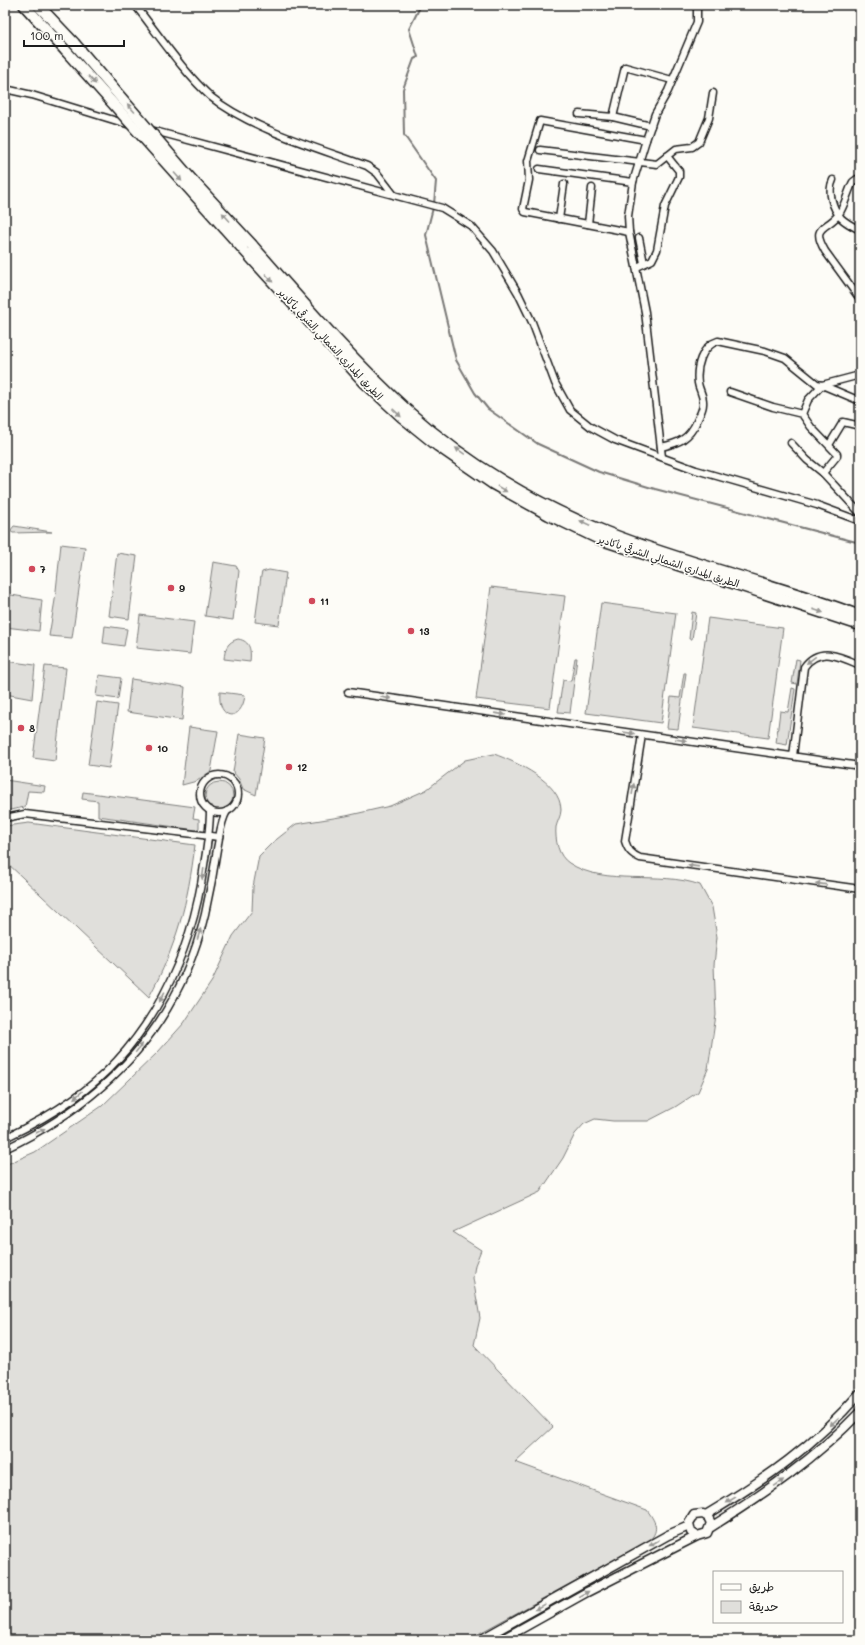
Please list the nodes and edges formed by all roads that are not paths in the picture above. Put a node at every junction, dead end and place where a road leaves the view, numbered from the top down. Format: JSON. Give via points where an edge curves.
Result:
{"nodes":[{"id":1,"x":24,"y":5,"type":"edge"},
{"id":2,"x":38,"y":5,"type":"edge"},
{"id":3,"x":136,"y":5,"type":"edge"},
{"id":4,"x":697,"y":5,"type":"edge"},
{"id":5,"x":672,"y":80,"type":"junction"},
{"id":6,"x":5,"y":89,"type":"edge"},
{"id":7,"x":713,"y":93,"type":"dead end"},
{"id":8,"x":579,"y":114,"type":"dead end"},
{"id":9,"x":613,"y":117,"type":"junction"},
{"id":10,"x":651,"y":126,"type":"junction"},
{"id":11,"x":646,"y":140,"type":"junction"},
{"id":12,"x":540,"y":150,"type":"dead end"},
{"id":13,"x":667,"y":156,"type":"junction"},
{"id":14,"x":639,"y":163,"type":"junction"},
{"id":15,"x":539,"y":168,"type":"dead end"},
{"id":16,"x":860,"y":179,"type":"edge"},
{"id":17,"x":833,"y":180,"type":"dead end"},
{"id":18,"x":633,"y":182,"type":"junction"},
{"id":19,"x":564,"y":184,"type":"dead end"},
{"id":20,"x":592,"y":188,"type":"dead end"},
{"id":21,"x":397,"y":196,"type":"junction"},
{"id":22,"x":839,"y":214,"type":"junction"},
{"id":23,"x":559,"y":218,"type":"junction"},
{"id":24,"x":588,"y":224,"type":"junction"},
{"id":25,"x":860,"y":230,"type":"edge"},
{"id":26,"x":629,"y":232,"type":"junction"},
{"id":27,"x":639,"y":238,"type":"dead end"},
{"id":28,"x":248,"y":247,"type":"junction"},
{"id":29,"x":644,"y":263,"type":"junction"},
{"id":30,"x":637,"y":267,"type":"junction"},
{"id":31,"x":860,"y":299,"type":"edge"},
{"id":32,"x":860,"y":375,"type":"edge"},
{"id":33,"x":822,"y":386,"type":"junction"},
{"id":34,"x":730,"y":392,"type":"dead end"},
{"id":35,"x":860,"y":401,"type":"edge"},
{"id":36,"x":802,"y":414,"type":"junction"},
{"id":37,"x":860,"y":422,"type":"edge"},
{"id":38,"x":791,"y":443,"type":"dead end"},
{"id":39,"x":829,"y":444,"type":"junction"},
{"id":40,"x":661,"y":447,"type":"junction"},
{"id":41,"x":662,"y":458,"type":"junction"},
{"id":42,"x":823,"y":473,"type":"junction"},
{"id":43,"x":860,"y":513,"type":"edge"},
{"id":44,"x":860,"y":521,"type":"edge"},
{"id":45,"x":860,"y":616,"type":"edge"},
{"id":46,"x":860,"y":625,"type":"edge"},
{"id":47,"x":860,"y":664,"type":"edge"},
{"id":48,"x":348,"y":692,"type":"dead end"},
{"id":49,"x":642,"y":735,"type":"junction"},
{"id":50,"x":793,"y":756,"type":"junction"},
{"id":51,"x":860,"y":766,"type":"edge"},
{"id":52,"x":210,"y":810,"type":"junction"},
{"id":53,"x":227,"y":811,"type":"junction"},
{"id":54,"x":5,"y":818,"type":"edge"},
{"id":55,"x":208,"y":835,"type":"junction"},
{"id":56,"x":219,"y":837,"type":"junction"},
{"id":57,"x":860,"y":889,"type":"edge"},
{"id":58,"x":5,"y":1138,"type":"edge"},
{"id":59,"x":5,"y":1149,"type":"edge"},
{"id":60,"x":860,"y":1393,"type":"edge"},
{"id":61,"x":860,"y":1412,"type":"edge"},
{"id":62,"x":706,"y":1515,"type":"junction"},
{"id":63,"x":688,"y":1526,"type":"junction"},
{"id":64,"x":711,"y":1527,"type":"junction"},
{"id":65,"x":697,"y":1536,"type":"junction"},
{"id":66,"x":480,"y":1640,"type":"edge"},
{"id":67,"x":501,"y":1640,"type":"edge"}],
"edges":[{"from":1,"to":28,"type":"highway","one_way":true,"bridge":true},
{"from":28,"to":2,"type":"highway","one_way":true,"bridge":true,"via":[[74,43]]},
{"from":3,"to":21,"type":"street","via":[[194,80],[230,110],[271,130],[366,166],[377,173]]},
{"from":4,"to":5,"type":"street","via":[[697,22]]},
{"from":5,"to":9,"type":"street","via":[[625,67]]},
{"from":5,"to":10,"type":"street"},
{"from":6,"to":21,"type":"street"},
{"from":7,"to":13,"type":"street","via":[[709,118],[699,142],[692,147],[676,149]]},
{"from":8,"to":9,"type":"street"},
{"from":9,"to":10,"type":"street"},
{"from":10,"to":11,"type":"street"},
{"from":11,"to":14,"type":"street"},
{"from":11,"to":23,"type":"street","via":[[539,121],[528,161],[529,180],[523,209],[526,212]]},
{"from":12,"to":14,"type":"street"},
{"from":13,"to":14,"type":"street","via":[[657,164]]},
{"from":13,"to":29,"type":"street","via":[[679,171],[679,177],[665,206],[652,260]]},
{"from":14,"to":18,"type":"street"},
{"from":15,"to":18,"type":"street"},
{"from":16,"to":22,"type":"street","via":[[853,182]]},
{"from":17,"to":22,"type":"street","via":[[830,187],[831,195]]},
{"from":18,"to":26,"type":"street","via":[[628,216]]},
{"from":19,"to":23,"type":"street"},
{"from":20,"to":24,"type":"street"},
{"from":21,"to":41,"type":"street","via":[[442,208],[471,226],[493,251],[521,298],[555,383],[570,410],[591,427],[615,440]]},
{"from":22,"to":25,"type":"street"},
{"from":22,"to":31,"type":"street","via":[[819,231],[820,243]]},
{"from":23,"to":24,"type":"street"},
{"from":24,"to":26,"type":"street"},
{"from":26,"to":30,"type":"street"},
{"from":27,"to":29,"type":"street"},
{"from":45,"to":28,"type":"highway","name":"الطريق المداري الشمالي الشرقي بأكادير","one_way":true,"via":[[606,532],[530,496],[447,442],[412,414],[375,380]]},
{"from":28,"to":46,"type":"highway","name":"الطريق المداري الشمالي الشرقي بأكادير","one_way":true,"via":[[364,382],[438,446],[493,484],[600,539]]},
{"from":29,"to":30,"type":"street"},
{"from":30,"to":40,"type":"street"},
{"from":32,"to":33,"type":"street"},
{"from":33,"to":35,"type":"street"},
{"from":33,"to":36,"type":"street","via":[[808,400]]},
{"from":33,"to":40,"type":"street","via":[[785,358],[758,349],[714,342],[706,348],[700,361],[698,384],[703,405],[694,427],[684,440]]},
{"from":34,"to":36,"type":"street"},
{"from":36,"to":39,"type":"street","via":[[811,427]]},
{"from":37,"to":39,"type":"street","via":[[856,425],[844,422]]},
{"from":38,"to":42,"type":"street"},
{"from":39,"to":42,"type":"street","via":[[837,456]]},
{"from":40,"to":41,"type":"street"},
{"from":41,"to":44,"type":"street","via":[[817,505]]},
{"from":42,"to":43,"type":"street"},
{"from":47,"to":50,"type":"street","one_way":true,"via":[[839,655],[826,653],[808,660],[804,667]]},
{"from":48,"to":49,"type":"street","one_way":true},
{"from":49,"to":50,"type":"street","one_way":true},
{"from":57,"to":49,"type":"street","one_way":true,"via":[[633,855],[625,841]]},
{"from":50,"to":51,"type":"street"},
{"from":52,"to":53,"type":"street"},
{"from":52,"to":53,"type":"street","via":[[201,799],[201,788],[210,778],[222,775],[231,780],[237,788],[237,799]]},
{"from":52,"to":55,"type":"street"},
{"from":53,"to":56,"type":"street","via":[[221,822]]},
{"from":54,"to":55,"type":"street","via":[[26,814]]},
{"from":55,"to":56,"type":"street"},
{"from":55,"to":58,"type":"street","one_way":true,"via":[[201,890],[190,933],[178,966],[161,1000],[140,1032],[111,1066],[74,1099]]},
{"from":59,"to":56,"type":"street","one_way":true,"via":[[42,1130],[86,1101],[125,1066],[155,1027],[180,985],[196,944],[205,915]]},
{"from":60,"to":62,"type":"street","one_way":true,"via":[[840,1416],[780,1468]]},
{"from":64,"to":61,"type":"street","one_way":true,"via":[[789,1476],[822,1450]]},
{"from":62,"to":63,"type":"street","via":[[694,1515]]},
{"from":62,"to":64,"type":"street"},
{"from":63,"to":65,"type":"street"},
{"from":63,"to":66,"type":"street","one_way":true},
{"from":64,"to":65,"type":"street","via":[[708,1533]]},
{"from":67,"to":65,"type":"street","one_way":true,"via":[[587,1592]]}]}
